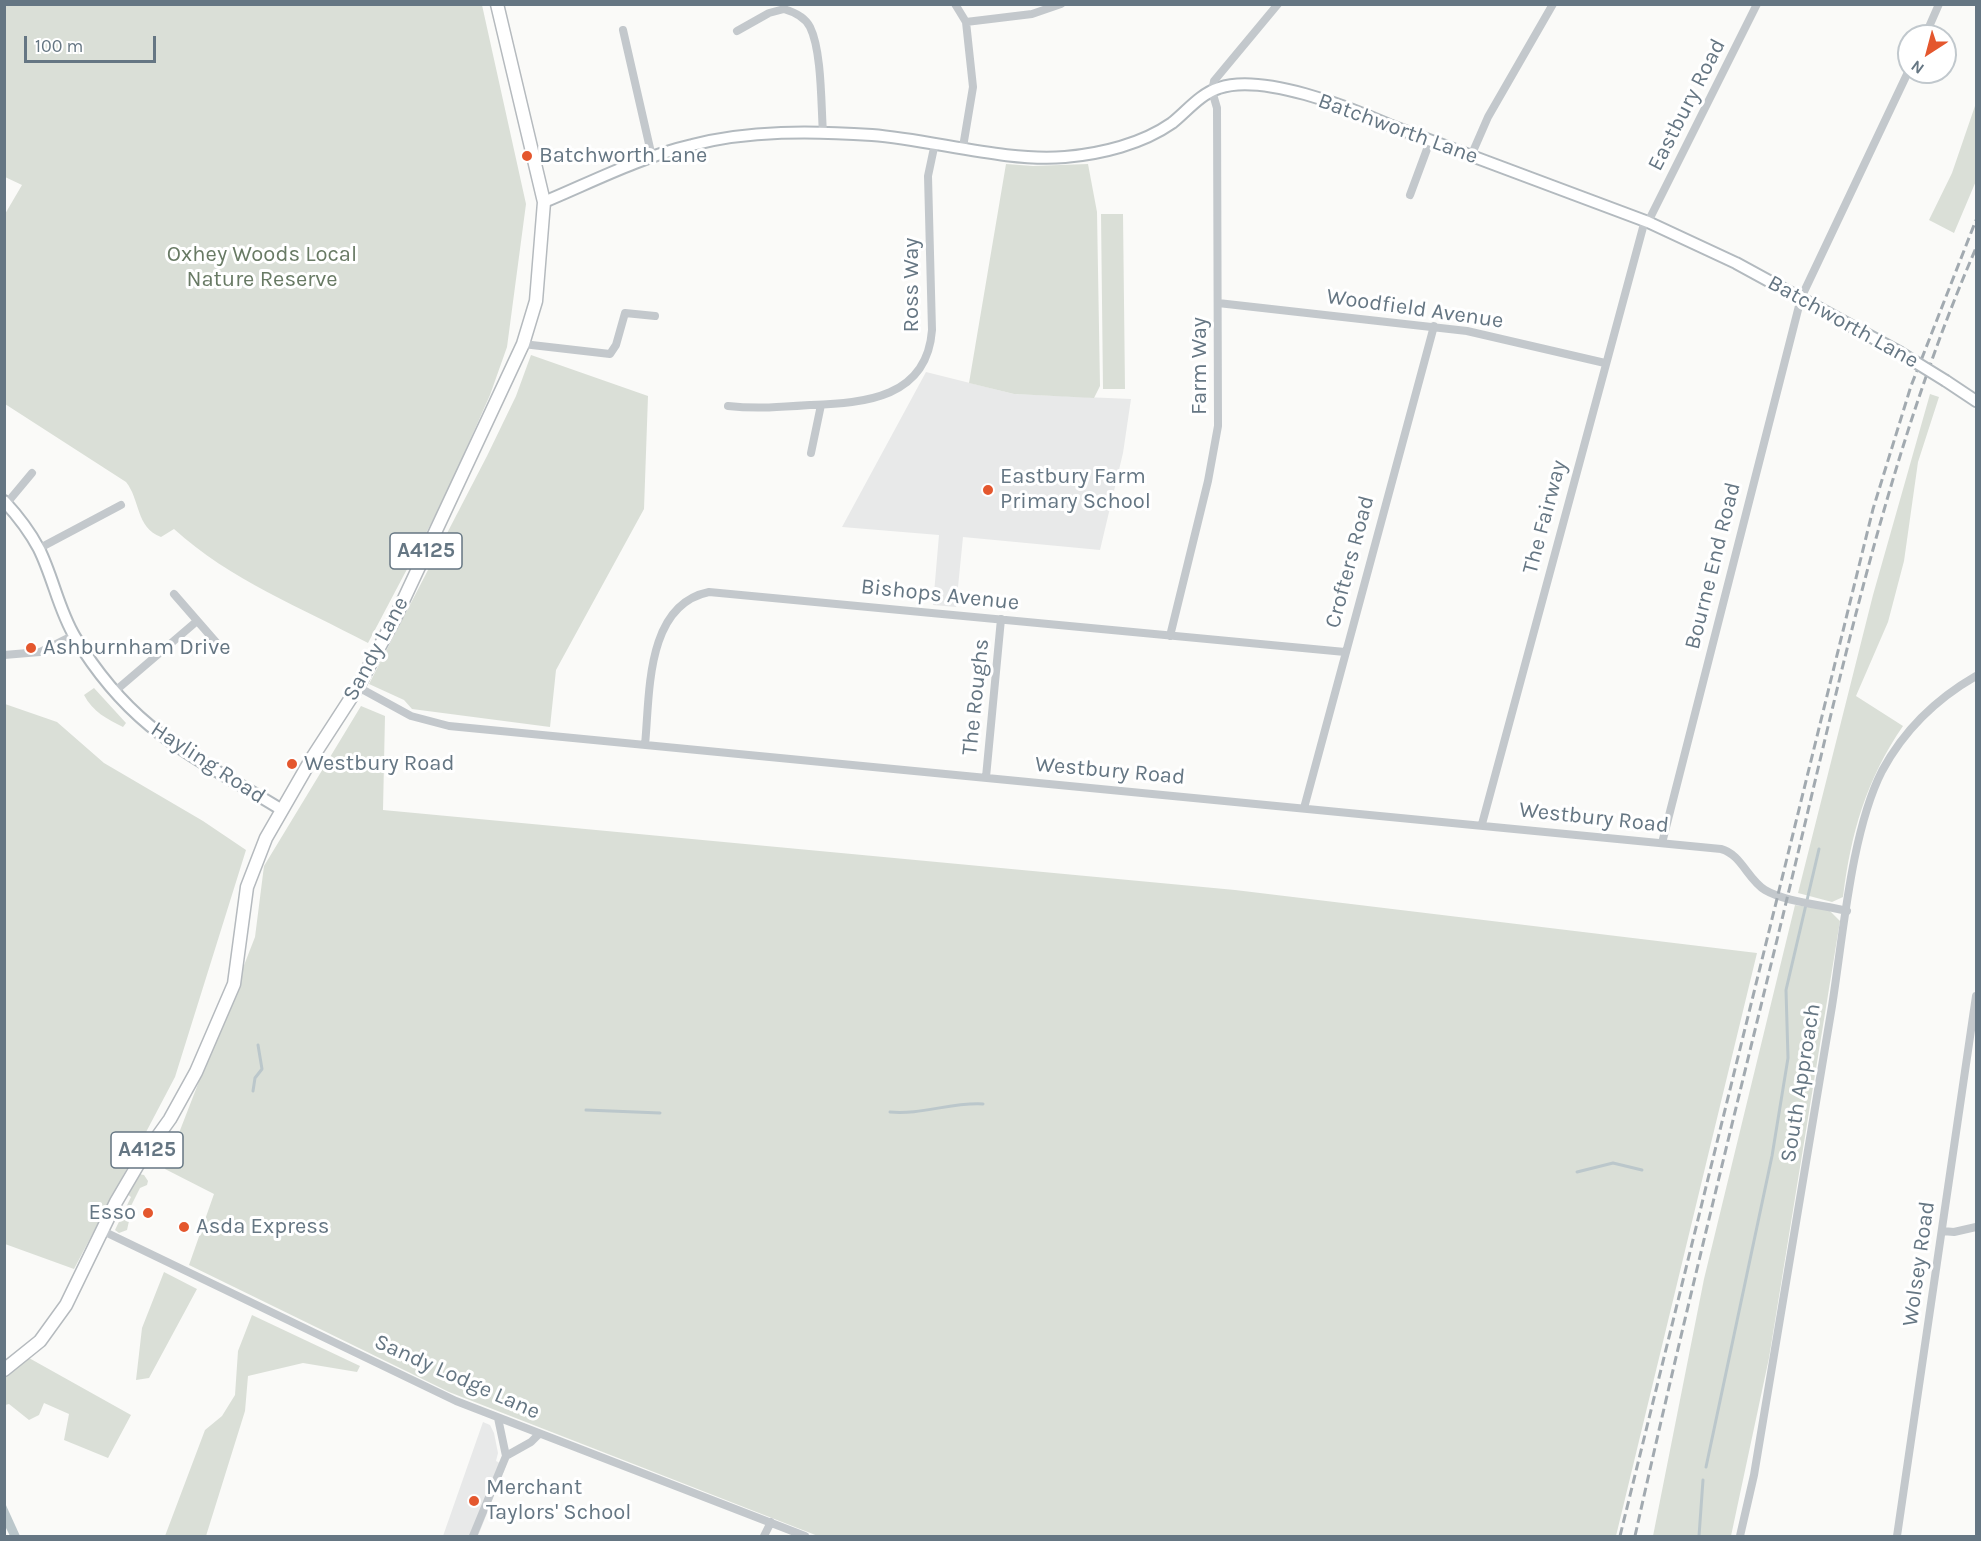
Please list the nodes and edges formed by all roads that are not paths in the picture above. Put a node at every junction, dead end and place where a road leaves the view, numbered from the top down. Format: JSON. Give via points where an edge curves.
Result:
{"nodes":[{"id":1,"x":497,"y":4,"type":"edge"},
{"id":2,"x":955,"y":4,"type":"edge"},
{"id":3,"x":1061,"y":4,"type":"edge"},
{"id":4,"x":1278,"y":4,"type":"edge"},
{"id":5,"x":1553,"y":4,"type":"edge"},
{"id":6,"x":1757,"y":4,"type":"edge"},
{"id":7,"x":1939,"y":4,"type":"edge"},
{"id":8,"x":966,"y":22,"type":"junction"},
{"id":9,"x":1930,"y":24,"type":"edge"},
{"id":10,"x":622,"y":30,"type":"dead end"},
{"id":11,"x":737,"y":31,"type":"dead end"},
{"id":12,"x":1902,"y":84,"type":"edge"},
{"id":13,"x":1212,"y":91,"type":"junction"},
{"id":14,"x":823,"y":133,"type":"junction"},
{"id":15,"x":1430,"y":141,"type":"junction"},
{"id":16,"x":935,"y":143,"type":"junction"},
{"id":17,"x":963,"y":147,"type":"junction"},
{"id":18,"x":1471,"y":156,"type":"junction"},
{"id":19,"x":652,"y":157,"type":"junction"},
{"id":20,"x":1410,"y":195,"type":"dead end"},
{"id":21,"x":544,"y":202,"type":"junction"},
{"id":22,"x":1647,"y":221,"type":"junction"},
{"id":23,"x":1801,"y":298,"type":"junction"},
{"id":24,"x":1218,"y":303,"type":"junction"},
{"id":25,"x":655,"y":316,"type":"dead end"},
{"id":26,"x":1434,"y":326,"type":"junction"},
{"id":27,"x":523,"y":344,"type":"junction"},
{"id":28,"x":1605,"y":363,"type":"junction"},
{"id":29,"x":1977,"y":400,"type":"edge"},
{"id":30,"x":821,"y":405,"type":"junction"},
{"id":31,"x":728,"y":406,"type":"dead end"},
{"id":32,"x":811,"y":453,"type":"dead end"},
{"id":33,"x":32,"y":473,"type":"dead end"},
{"id":34,"x":6,"y":502,"type":"edge"},
{"id":35,"x":121,"y":505,"type":"dead end"},
{"id":36,"x":38,"y":549,"type":"junction"},
{"id":37,"x":174,"y":594,"type":"dead end"},
{"id":38,"x":1001,"y":619,"type":"junction"},
{"id":39,"x":197,"y":621,"type":"junction"},
{"id":40,"x":74,"y":635,"type":"junction"},
{"id":41,"x":1170,"y":636,"type":"junction"},
{"id":42,"x":220,"y":648,"type":"dead end"},
{"id":43,"x":1345,"y":652,"type":"junction"},
{"id":44,"x":4,"y":655,"type":"edge"},
{"id":45,"x":1977,"y":676,"type":"edge"},
{"id":46,"x":358,"y":687,"type":"junction"},
{"id":47,"x":114,"y":692,"type":"junction"},
{"id":48,"x":645,"y":745,"type":"junction"},
{"id":49,"x":986,"y":777,"type":"junction"},
{"id":50,"x":1304,"y":808,"type":"junction"},
{"id":51,"x":282,"y":810,"type":"junction"},
{"id":52,"x":1482,"y":824,"type":"junction"},
{"id":53,"x":1662,"y":843,"type":"junction"},
{"id":54,"x":1847,"y":911,"type":"junction"},
{"id":55,"x":1977,"y":996,"type":"edge"},
{"id":56,"x":1977,"y":1227,"type":"edge"},
{"id":57,"x":103,"y":1231,"type":"junction"},
{"id":58,"x":1942,"y":1231,"type":"junction"},
{"id":59,"x":4,"y":1370,"type":"edge"},
{"id":60,"x":498,"y":1418,"type":"junction"},
{"id":61,"x":539,"y":1434,"type":"junction"},
{"id":62,"x":506,"y":1456,"type":"junction"},
{"id":63,"x":771,"y":1522,"type":"junction"},
{"id":64,"x":473,"y":1536,"type":"edge"},
{"id":65,"x":765,"y":1536,"type":"edge"},
{"id":66,"x":805,"y":1536,"type":"edge"},
{"id":67,"x":1740,"y":1536,"type":"edge"},
{"id":68,"x":1897,"y":1536,"type":"edge"}],
"edges":[{"from":1,"to":21,"type":"main road","name":"Sandy Lane","number":"A4125"},
{"from":2,"to":8,"type":"street"},
{"from":3,"to":8,"type":"street","via":[[1032,14]]},
{"from":4,"to":13,"type":"street","via":[[1214,78]]},
{"from":5,"to":18,"type":"street","via":[[1488,117]]},
{"from":6,"to":22,"type":"street","name":"Eastbury Road"},
{"from":7,"to":9,"type":"street"},
{"from":8,"to":17,"type":"street","via":[[973,87]]},
{"from":10,"to":19,"type":"street"},
{"from":11,"to":14,"type":"street","via":[[784,9],[805,20],[815,50]]},
{"from":12,"to":23,"type":"street","name":"Bourne End Road"},
{"from":13,"to":15,"type":"street","name":"Batchworth Lane","via":[[1241,85],[1271,87],[1355,110]]},
{"from":13,"to":17,"type":"street","name":"Batchworth Lane","via":[[1164,128],[1094,153],[1040,158]]},
{"from":13,"to":24,"type":"street","name":"Farm Way","via":[[1217,108]]},
{"from":14,"to":16,"type":"street","name":"Batchworth Lane"},
{"from":14,"to":19,"type":"street","name":"Batchworth Lane","via":[[713,140]]},
{"from":15,"to":18,"type":"street","name":"Batchworth Lane"},
{"from":15,"to":20,"type":"street"},
{"from":16,"to":17,"type":"street","name":"Batchworth Lane"},
{"from":16,"to":30,"type":"street","name":"Ross Way","via":[[928,176],[933,318],[925,357],[913,376],[880,398]]},
{"from":18,"to":22,"type":"street","name":"Batchworth Lane"},
{"from":19,"to":21,"type":"street","name":"Batchworth Lane"},
{"from":21,"to":27,"type":"main road","name":"Sandy Lane","number":"A4125","via":[[536,301]]},
{"from":22,"to":23,"type":"street","name":"Batchworth Lane"},
{"from":22,"to":28,"type":"street","name":"The Fairway"},
{"from":23,"to":29,"type":"street","name":"Batchworth Lane","bridge":true},
{"from":23,"to":53,"type":"street","name":"Bourne End Road"},
{"from":24,"to":26,"type":"street","name":"Woodfield Avenue"},
{"from":24,"to":41,"type":"street","name":"Farm Way","via":[[1218,426]]},
{"from":25,"to":27,"type":"street","via":[[625,313],[610,354]]},
{"from":26,"to":28,"type":"street","name":"Woodfield Avenue"},
{"from":26,"to":43,"type":"street","name":"Crofters Road"},
{"from":27,"to":46,"type":"main road","name":"Sandy Lane","number":"A4125","via":[[396,616]]},
{"from":28,"to":52,"type":"street","name":"The Fairway"},
{"from":30,"to":31,"type":"street","name":"Ross Way"},
{"from":30,"to":32,"type":"street"},
{"from":33,"to":34,"type":"street"},
{"from":34,"to":36,"type":"street","name":"Hayling Road"},
{"from":35,"to":36,"type":"street"},
{"from":36,"to":40,"type":"street","name":"Hayling Road"},
{"from":37,"to":39,"type":"street"},
{"from":38,"to":41,"type":"street","name":"Bishops Avenue"},
{"from":38,"to":48,"type":"street","name":"Bishops Avenue","via":[[718,592],[694,596],[671,618],[657,645]]},
{"from":38,"to":49,"type":"street","name":"The Roughs"},
{"from":39,"to":42,"type":"street"},
{"from":39,"to":47,"type":"street"},
{"from":40,"to":44,"type":"street","via":[[40,652]]},
{"from":40,"to":47,"type":"street","name":"Hayling Road"},
{"from":41,"to":43,"type":"street","name":"Bishops Avenue"},
{"from":43,"to":50,"type":"street","name":"Crofters Road"},
{"from":45,"to":54,"type":"street","name":"South Approach","via":[[1953,690],[1914,724],[1882,772],[1859,846]]},
{"from":46,"to":48,"type":"street","name":"Westbury Road","via":[[411,716],[433,723]]},
{"from":46,"to":51,"type":"main road","name":"Sandy Lane","number":"A4125"},
{"from":47,"to":51,"type":"street","name":"Hayling Road","via":[[179,750]]},
{"from":48,"to":49,"type":"street","name":"Westbury Road"},
{"from":49,"to":50,"type":"street","name":"Westbury Road"},
{"from":50,"to":52,"type":"street","name":"Westbury Road"},
{"from":51,"to":57,"type":"main road","name":"Sandy Lane","number":"A4125","via":[[247,886],[234,984],[196,1072],[170,1119],[140,1161]]},
{"from":52,"to":53,"type":"street","name":"Westbury Road"},
{"from":53,"to":54,"type":"street","name":"Westbury Road","via":[[1726,850],[1770,893]]},
{"from":54,"to":67,"type":"street","name":"South Approach","via":[[1754,1476]]},
{"from":55,"to":58,"type":"street","name":"Wolsey Road"},
{"from":56,"to":58,"type":"street"},
{"from":57,"to":59,"type":"main road","number":"A4125","via":[[66,1305],[27,1353]]},
{"from":57,"to":60,"type":"street","name":"Sandy Lodge Lane"},
{"from":58,"to":68,"type":"street","name":"Wolsey Road"},
{"from":60,"to":61,"type":"street","name":"Sandy Lodge Lane"},
{"from":60,"to":62,"type":"street"},
{"from":61,"to":62,"type":"street"},
{"from":61,"to":63,"type":"street","name":"Sandy Lodge Lane"},
{"from":62,"to":64,"type":"street"},
{"from":63,"to":65,"type":"street"},
{"from":63,"to":66,"type":"street","name":"Sandy Lodge Lane"}]}
